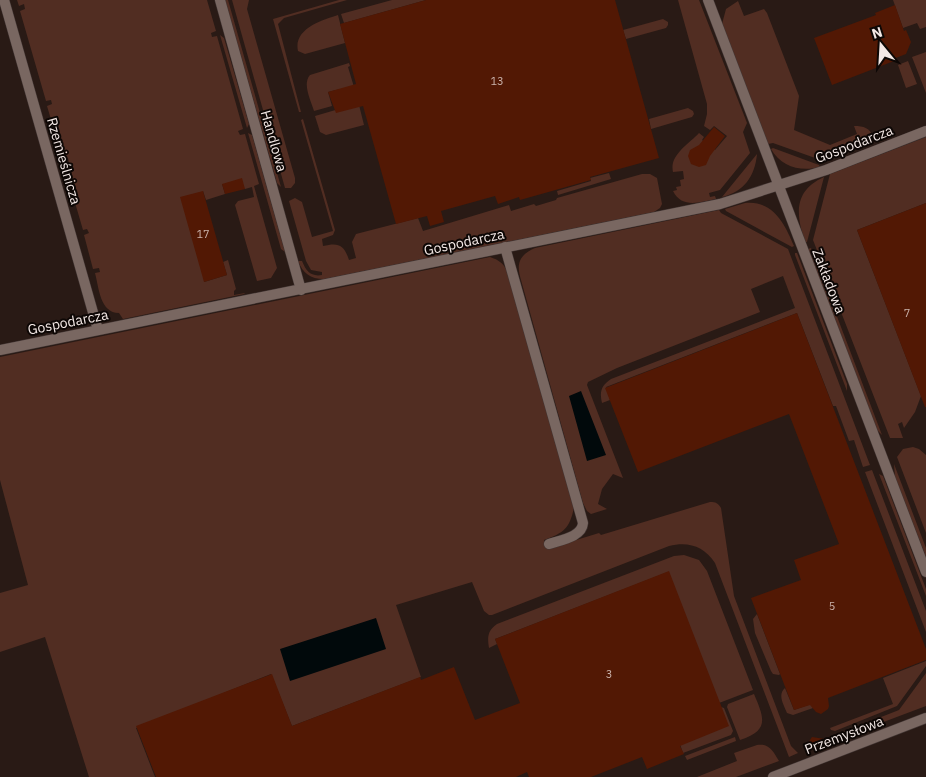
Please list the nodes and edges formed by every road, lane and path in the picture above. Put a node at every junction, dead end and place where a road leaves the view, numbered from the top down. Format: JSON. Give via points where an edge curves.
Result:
{"nodes":[{"id":1,"x":4,"y":0,"type":"edge"},
{"id":2,"x":220,"y":0,"type":"edge"},
{"id":3,"x":708,"y":0,"type":"edge"},
{"id":4,"x":926,"y":131,"type":"edge"},
{"id":5,"x":778,"y":186,"type":"junction"},
{"id":6,"x":505,"y":247,"type":"junction"},
{"id":7,"x":301,"y":290,"type":"junction"},
{"id":8,"x":98,"y":330,"type":"junction"},
{"id":9,"x":0,"y":350,"type":"edge"},
{"id":10,"x":550,"y":544,"type":"dead end"},
{"id":11,"x":926,"y":572,"type":"edge"},
{"id":12,"x":926,"y":718,"type":"edge"},
{"id":13,"x":773,"y":777,"type":"edge"}],
"edges":[{"from":1,"to":8,"type":"street","name":"Rzemieślnicza"},
{"from":2,"to":7,"type":"street","name":"Handlowa"},
{"from":3,"to":5,"type":"street","name":"Zakładowa"},
{"from":4,"to":5,"type":"street","name":"Gospodarcza"},
{"from":5,"to":6,"type":"street","name":"Gospodarcza","via":[[720,204]]},
{"from":5,"to":11,"type":"street","name":"Zakładowa"},
{"from":6,"to":7,"type":"street","name":"Gospodarcza"},
{"from":6,"to":10,"type":"street","via":[[583,523],[578,534]]},
{"from":7,"to":8,"type":"street","name":"Gospodarcza"},
{"from":8,"to":9,"type":"street","name":"Gospodarcza"},
{"from":12,"to":13,"type":"street","name":"Przemysłowa"}]}
